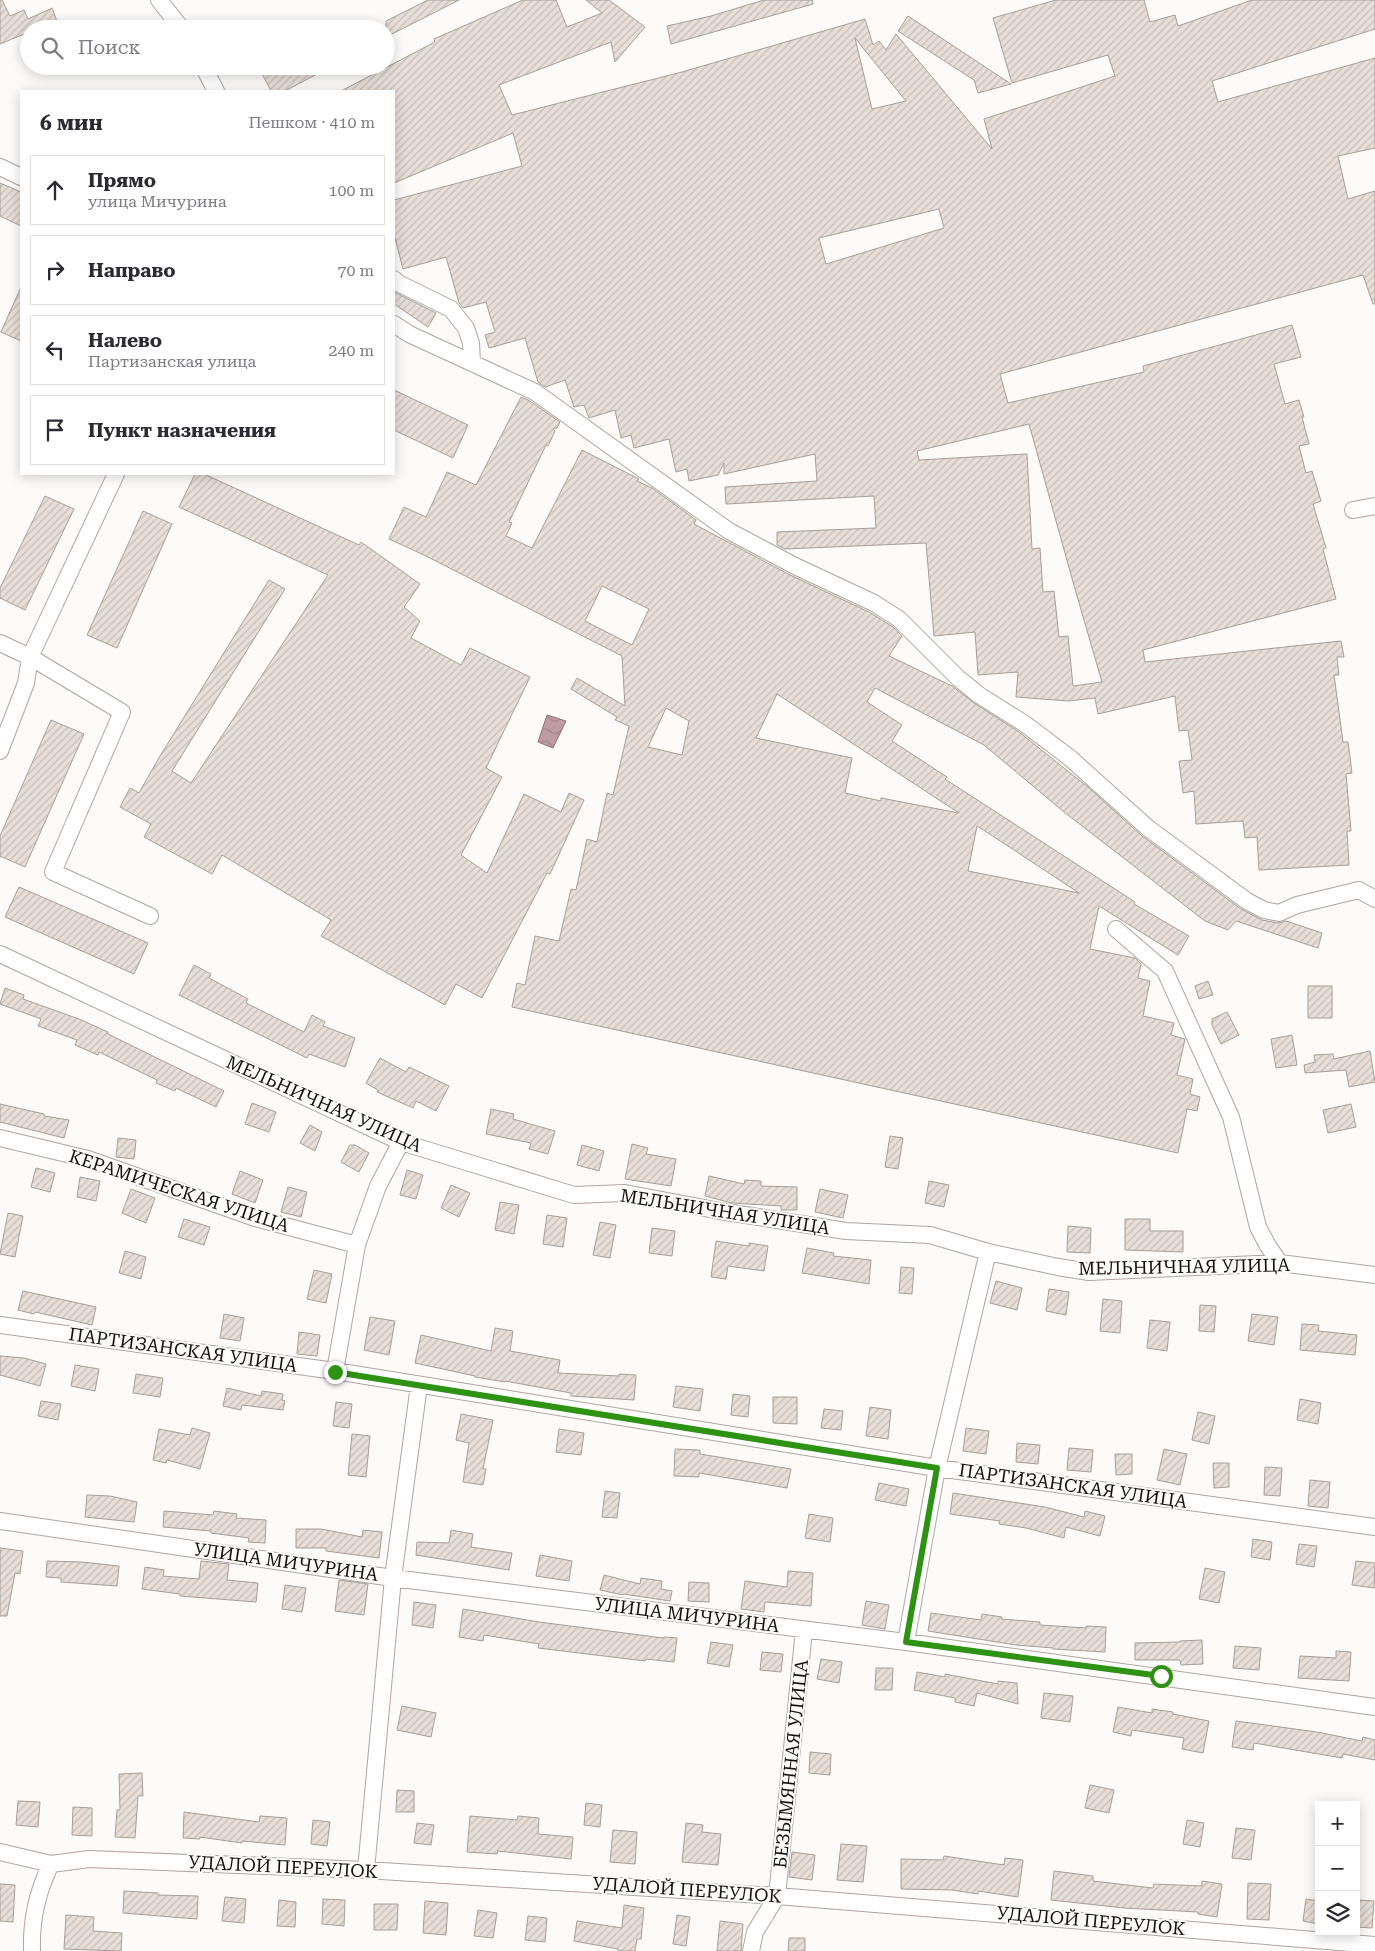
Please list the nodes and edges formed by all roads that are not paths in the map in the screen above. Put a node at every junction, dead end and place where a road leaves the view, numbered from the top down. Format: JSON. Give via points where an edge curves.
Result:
{"nodes":[{"id":1,"x":159,"y":0,"type":"edge"},
{"id":2,"x":175,"y":20,"type":"edge"},
{"id":3,"x":208,"y":75,"type":"edge"},
{"id":4,"x":215,"y":90,"type":"edge"},
{"id":5,"x":0,"y":167,"type":"edge"},
{"id":6,"x":20,"y":177,"type":"edge"},
{"id":7,"x":395,"y":280,"type":"edge"},
{"id":8,"x":395,"y":325,"type":"edge"},
{"id":9,"x":472,"y":363,"type":"junction"},
{"id":10,"x":116,"y":475,"type":"edge"},
{"id":11,"x":1375,"y":506,"type":"edge"},
{"id":12,"x":1353,"y":510,"type":"dead end"},
{"id":13,"x":0,"y":643,"type":"edge"},
{"id":14,"x":30,"y":657,"type":"junction"},
{"id":15,"x":0,"y":751,"type":"edge"},
{"id":16,"x":1375,"y":899,"type":"edge"},
{"id":17,"x":150,"y":916,"type":"dead end"},
{"id":18,"x":1116,"y":929,"type":"dead end"},
{"id":19,"x":0,"y":954,"type":"edge"},
{"id":20,"x":0,"y":1138,"type":"edge"},
{"id":21,"x":401,"y":1142,"type":"junction"},
{"id":22,"x":357,"y":1245,"type":"junction"},
{"id":23,"x":988,"y":1252,"type":"junction"},
{"id":24,"x":1280,"y":1262,"type":"junction"},
{"id":25,"x":1375,"y":1275,"type":"edge"},
{"id":26,"x":0,"y":1325,"type":"edge"},
{"id":27,"x":335,"y":1372,"type":"junction"},
{"id":28,"x":419,"y":1385,"type":"junction"},
{"id":29,"x":937,"y":1468,"type":"junction"},
{"id":30,"x":0,"y":1521,"type":"edge"},
{"id":31,"x":1375,"y":1527,"type":"edge"},
{"id":32,"x":393,"y":1578,"type":"junction"},
{"id":33,"x":804,"y":1630,"type":"junction"},
{"id":34,"x":906,"y":1642,"type":"junction"},
{"id":35,"x":1375,"y":1708,"type":"edge"},
{"id":36,"x":0,"y":1852,"type":"edge"},
{"id":37,"x":51,"y":1864,"type":"junction"},
{"id":38,"x":366,"y":1870,"type":"junction"},
{"id":39,"x":777,"y":1896,"type":"junction"},
{"id":40,"x":1375,"y":1945,"type":"edge"},
{"id":41,"x":32,"y":1951,"type":"edge"},
{"id":42,"x":751,"y":1951,"type":"edge"}],
"edges":[{"from":1,"to":2,"type":"street"},
{"from":3,"to":4,"type":"street"},
{"from":5,"to":6,"type":"street"},
{"from":7,"to":9,"type":"street","via":[[451,309],[466,328]]},
{"from":8,"to":9,"type":"street","via":[[408,334]]},
{"from":9,"to":16,"type":"street","via":[[535,392],[729,531],[874,602],[899,619],[958,678],[1070,758],[1148,828],[1247,901],[1279,913],[1359,890]]},
{"from":10,"to":14,"type":"street"},
{"from":11,"to":12,"type":"street"},
{"from":13,"to":14,"type":"street"},
{"from":14,"to":15,"type":"street","via":[[26,683]]},
{"from":14,"to":17,"type":"street","via":[[122,712],[53,872]]},
{"from":18,"to":24,"type":"street","via":[[1165,971],[1231,1117],[1258,1227]]},
{"from":19,"to":21,"type":"street","name":"МЕЛЬНИЧНАЯ УЛИЦА"},
{"from":20,"to":22,"type":"street","name":"КЕРАМИЧЕСКАЯ УЛИЦА","via":[[88,1159],[255,1218]]},
{"from":21,"to":22,"type":"street","via":[[378,1186]]},
{"from":21,"to":23,"type":"street","name":"МЕЛЬНИЧНАЯ УЛИЦА","via":[[574,1195],[625,1193],[846,1232],[930,1235]]},
{"from":22,"to":27,"type":"street"},
{"from":23,"to":24,"type":"street","name":"МЕЛЬНИЧНАЯ УЛИЦА","via":[[1090,1272]]},
{"from":23,"to":29,"type":"street"},
{"from":24,"to":25,"type":"street","name":"МЕЛЬНИЧНАЯ УЛИЦА"},
{"from":26,"to":27,"type":"street","name":"ПАРТИЗАНСКАЯ УЛИЦА"},
{"from":27,"to":28,"type":"street","name":"ПАРТИЗАНСКАЯ УЛИЦА"},
{"from":28,"to":29,"type":"street","name":"ПАРТИЗАНСКАЯ УЛИЦА"},
{"from":28,"to":32,"type":"street"},
{"from":29,"to":31,"type":"street","name":"ПАРТИЗАНСКАЯ УЛИЦА"},
{"from":29,"to":34,"type":"street"},
{"from":30,"to":32,"type":"street","name":"УЛИЦА МИЧУРИНА"},
{"from":32,"to":33,"type":"street","name":"УЛИЦА МИЧУРИНА"},
{"from":32,"to":38,"type":"street"},
{"from":33,"to":34,"type":"street","name":"УЛИЦА МИЧУРИНА"},
{"from":33,"to":39,"type":"street","name":"БЕЗЫМЯННАЯ УЛИЦА"},
{"from":34,"to":35,"type":"street","name":"УЛИЦА МИЧУРИНА"},
{"from":36,"to":37,"type":"street","name":"УДАЛОЙ ПЕРЕУЛОК"},
{"from":37,"to":38,"type":"street","name":"УДАЛОЙ ПЕРЕУЛОК","via":[[89,1859]]},
{"from":37,"to":41,"type":"street","via":[[41,1885],[31,1938]]},
{"from":38,"to":39,"type":"street","name":"УДАЛОЙ ПЕРЕУЛОК"},
{"from":39,"to":40,"type":"street","name":"УДАЛОЙ ПЕРЕУЛОК"},
{"from":39,"to":42,"type":"street","name":"БЕЗЫМЯННАЯ УЛИЦА","via":[[755,1932]]}]}
